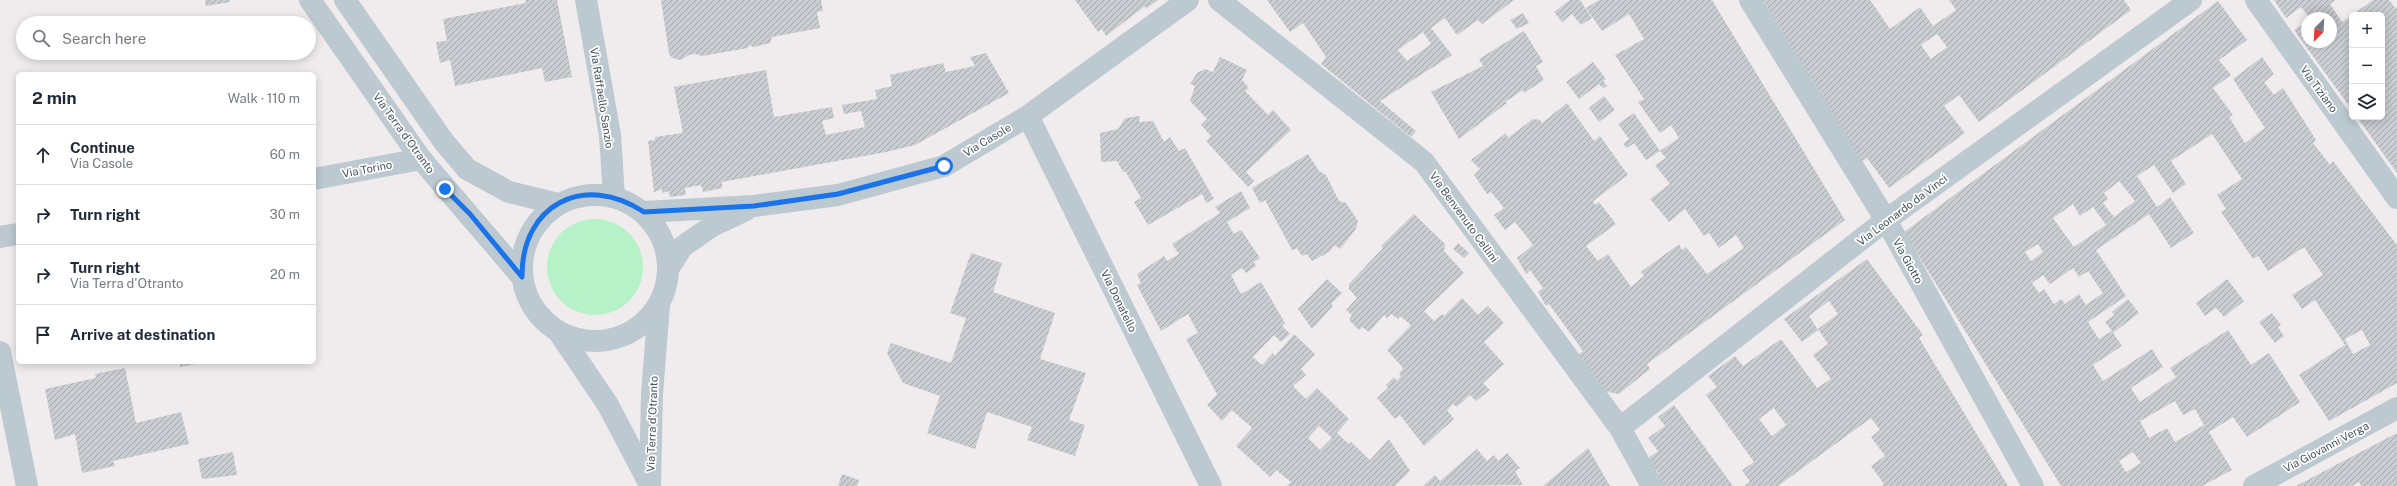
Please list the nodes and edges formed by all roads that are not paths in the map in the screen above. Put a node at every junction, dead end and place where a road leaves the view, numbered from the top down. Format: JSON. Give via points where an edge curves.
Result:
{"nodes":[{"id":1,"x":310,"y":0,"type":"edge"},
{"id":2,"x":344,"y":0,"type":"edge"},
{"id":3,"x":586,"y":0,"type":"edge"},
{"id":4,"x":1188,"y":0,"type":"edge"},
{"id":5,"x":1219,"y":0,"type":"edge"},
{"id":6,"x":1750,"y":0,"type":"edge"},
{"id":7,"x":2191,"y":0,"type":"edge"},
{"id":8,"x":2256,"y":0,"type":"edge"},
{"id":9,"x":1028,"y":116,"type":"junction"},
{"id":10,"x":421,"y":159,"type":"junction"},
{"id":11,"x":316,"y":179,"type":"edge"},
{"id":12,"x":614,"y":197,"type":"junction"},
{"id":13,"x":2397,"y":198,"type":"edge"},
{"id":14,"x":558,"y":204,"type":"junction"},
{"id":15,"x":754,"y":206,"type":"junction"},
{"id":16,"x":644,"y":212,"type":"junction"},
{"id":17,"x":1886,"y":220,"type":"junction"},
{"id":18,"x":16,"y":234,"type":"edge"},
{"id":19,"x":0,"y":237,"type":"edge"},
{"id":20,"x":669,"y":268,"type":"junction"},
{"id":21,"x":522,"y":277,"type":"junction"},
{"id":22,"x":659,"y":305,"type":"junction"},
{"id":23,"x":558,"y":331,"type":"junction"},
{"id":24,"x":0,"y":352,"type":"edge"},
{"id":25,"x":2397,"y":408,"type":"edge"},
{"id":26,"x":1620,"y":428,"type":"junction"},
{"id":27,"x":650,"y":485,"type":"edge"},
{"id":28,"x":27,"y":486,"type":"edge"},
{"id":29,"x":1211,"y":486,"type":"edge"},
{"id":30,"x":1652,"y":486,"type":"edge"},
{"id":31,"x":2033,"y":486,"type":"edge"},
{"id":32,"x":2254,"y":486,"type":"edge"}],
"edges":[{"from":1,"to":10,"type":"street","name":"Via Terra d'Otranto"},
{"from":2,"to":14,"type":"street","via":[[444,142],[467,169],[509,192]]},
{"from":3,"to":12,"type":"street","name":"Via Raffaello Sanzio","via":[[610,136]]},
{"from":4,"to":9,"type":"street","name":"Via Casole"},
{"from":5,"to":26,"type":"street","name":"Via Benvenuto Cellini","via":[[1424,162]]},
{"from":6,"to":17,"type":"street","name":"Via Giotto"},
{"from":7,"to":17,"type":"street","name":"Via Leonardo da Vinci"},
{"from":8,"to":13,"type":"street","name":"Via Tiziano"},
{"from":9,"to":15,"type":"street","name":"Via Casole","via":[[944,166],[838,194]]},
{"from":9,"to":29,"type":"street","name":"Via Donatello"},
{"from":10,"to":11,"type":"street","name":"Via Torino"},
{"from":10,"to":21,"type":"street","name":"Via Terra d'Otranto"},
{"from":12,"to":14,"type":"street","via":[[595,194],[576,197]]},
{"from":12,"to":16,"type":"street"},
{"from":14,"to":21,"type":"street","via":[[544,214],[526,243]]},
{"from":15,"to":16,"type":"street","name":"Via Casole"},
{"from":15,"to":20,"type":"street","name":"Via Casole","via":[[712,226],[682,247]]},
{"from":16,"to":20,"type":"street","via":[[666,247]]},
{"from":17,"to":26,"type":"street","name":"Via Leonardo da Vinci"},
{"from":17,"to":31,"type":"street","name":"Via Giotto"},
{"from":18,"to":19,"type":"street"},
{"from":20,"to":22,"type":"street","via":[[666,287]]},
{"from":21,"to":23,"type":"street","via":[[526,293],[534,308]]},
{"from":22,"to":23,"type":"street","via":[[647,320],[632,332],[614,339],[594,341],[575,338]]},
{"from":22,"to":27,"type":"street","name":"Via Terra d'Otranto","via":[[652,394]]},
{"from":23,"to":27,"type":"street","name":"Via Terra d'Otranto","via":[[608,405]]},
{"from":24,"to":28,"type":"street"},
{"from":25,"to":32,"type":"street","name":"Via Giovanni Verga"},
{"from":26,"to":30,"type":"street","name":"Via Benvenuto Cellini"}]}
